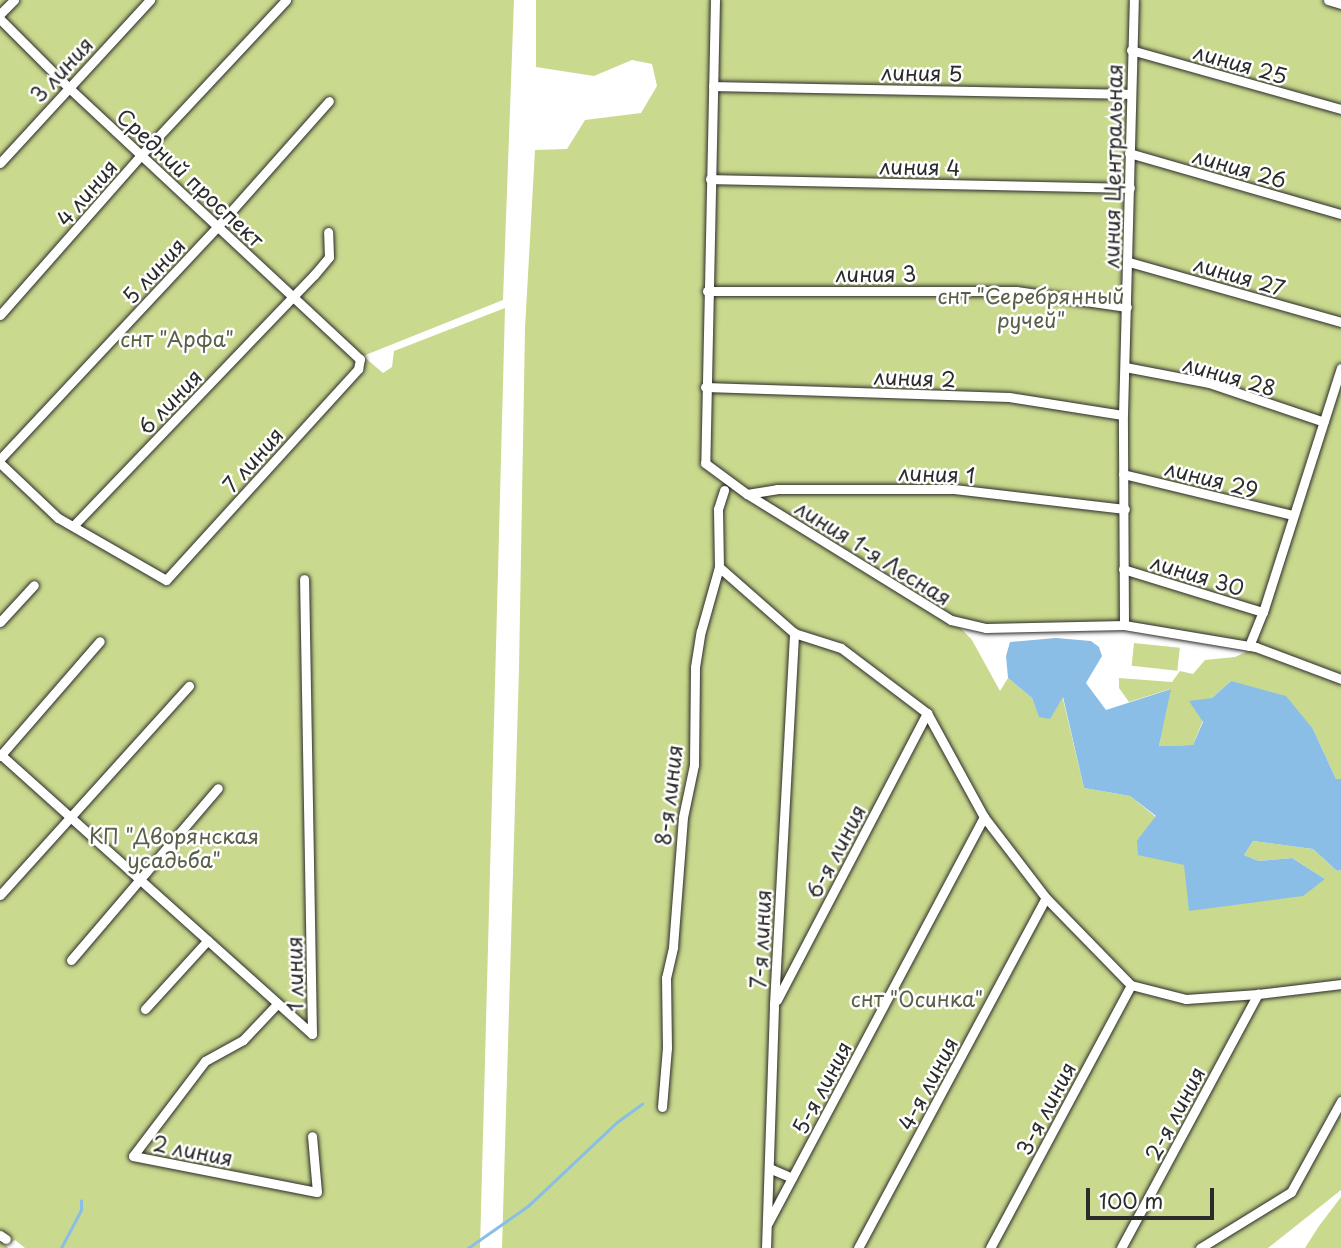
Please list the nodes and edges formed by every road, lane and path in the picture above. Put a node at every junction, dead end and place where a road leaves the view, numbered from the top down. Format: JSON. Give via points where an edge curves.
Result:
{"nodes":[{"id":1,"x":13,"y":0,"type":"edge"},
{"id":2,"x":150,"y":0,"type":"edge"},
{"id":3,"x":286,"y":0,"type":"edge"},
{"id":4,"x":716,"y":0,"type":"edge"},
{"id":5,"x":1134,"y":0,"type":"edge"},
{"id":6,"x":1328,"y":0,"type":"edge"},
{"id":7,"x":1341,"y":4,"type":"edge"},
{"id":8,"x":0,"y":16,"type":"edge"},
{"id":9,"x":1131,"y":50,"type":"junction"},
{"id":10,"x":713,"y":86,"type":"junction"},
{"id":11,"x":68,"y":87,"type":"junction"},
{"id":12,"x":1130,"y":94,"type":"junction"},
{"id":13,"x":329,"y":101,"type":"dead end"},
{"id":14,"x":1341,"y":109,"type":"edge"},
{"id":15,"x":1129,"y":153,"type":"junction"},
{"id":16,"x":142,"y":154,"type":"junction"},
{"id":17,"x":0,"y":163,"type":"edge"},
{"id":18,"x":710,"y":179,"type":"junction"},
{"id":19,"x":1130,"y":188,"type":"junction"},
{"id":20,"x":1341,"y":214,"type":"edge"},
{"id":21,"x":218,"y":226,"type":"junction"},
{"id":22,"x":328,"y":232,"type":"dead end"},
{"id":23,"x":1129,"y":262,"type":"junction"},
{"id":24,"x":707,"y":291,"type":"junction"},
{"id":25,"x":294,"y":295,"type":"junction"},
{"id":26,"x":1127,"y":307,"type":"junction"},
{"id":27,"x":0,"y":315,"type":"edge"},
{"id":28,"x":1341,"y":322,"type":"edge"},
{"id":29,"x":360,"y":359,"type":"joint"},
{"id":30,"x":1125,"y":367,"type":"junction"},
{"id":31,"x":1341,"y":368,"type":"edge"},
{"id":32,"x":705,"y":387,"type":"junction"},
{"id":33,"x":1123,"y":415,"type":"junction"},
{"id":34,"x":1324,"y":422,"type":"junction"},
{"id":35,"x":0,"y":461,"type":"edge"},
{"id":36,"x":1123,"y":474,"type":"junction"},
{"id":37,"x":724,"y":490,"type":"dead end"},
{"id":38,"x":747,"y":494,"type":"junction"},
{"id":39,"x":1125,"y":509,"type":"junction"},
{"id":40,"x":1293,"y":515,"type":"junction"},
{"id":41,"x":74,"y":525,"type":"junction"},
{"id":42,"x":719,"y":567,"type":"junction"},
{"id":43,"x":1123,"y":569,"type":"junction"},
{"id":44,"x":304,"y":579,"type":"dead end"},
{"id":45,"x":34,"y":585,"type":"dead end"},
{"id":46,"x":1263,"y":612,"type":"junction"},
{"id":47,"x":0,"y":622,"type":"edge"},
{"id":48,"x":1124,"y":625,"type":"junction"},
{"id":49,"x":794,"y":633,"type":"junction"},
{"id":50,"x":100,"y":642,"type":"dead end"},
{"id":51,"x":1253,"y":647,"type":"junction"},
{"id":52,"x":1341,"y":679,"type":"edge"},
{"id":53,"x":189,"y":686,"type":"dead end"},
{"id":54,"x":927,"y":713,"type":"junction"},
{"id":55,"x":0,"y":755,"type":"edge"},
{"id":56,"x":218,"y":788,"type":"dead end"},
{"id":57,"x":70,"y":817,"type":"junction"},
{"id":58,"x":984,"y":817,"type":"junction"},
{"id":59,"x":139,"y":878,"type":"junction"},
{"id":60,"x":0,"y":895,"type":"edge"},
{"id":61,"x":1046,"y":898,"type":"junction"},
{"id":62,"x":208,"y":940,"type":"junction"},
{"id":63,"x":71,"y":960,"type":"dead end"},
{"id":64,"x":1341,"y":984,"type":"edge"},
{"id":65,"x":1131,"y":985,"type":"junction"},
{"id":66,"x":1258,"y":995,"type":"junction"},
{"id":67,"x":277,"y":1004,"type":"junction"},
{"id":68,"x":774,"y":1004,"type":"junction"},
{"id":69,"x":145,"y":1009,"type":"dead end"},
{"id":70,"x":1341,"y":1101,"type":"edge"},
{"id":71,"x":662,"y":1107,"type":"dead end"},
{"id":72,"x":312,"y":1136,"type":"dead end"},
{"id":73,"x":769,"y":1168,"type":"junction"},
{"id":74,"x":792,"y":1178,"type":"junction"},
{"id":75,"x":767,"y":1224,"type":"junction"},
{"id":76,"x":766,"y":1248,"type":"edge"},
{"id":77,"x":858,"y":1248,"type":"edge"},
{"id":78,"x":990,"y":1248,"type":"edge"},
{"id":79,"x":1121,"y":1248,"type":"edge"},
{"id":80,"x":1200,"y":1248,"type":"edge"}],
"edges":[{"from":1,"to":8,"type":"street"},
{"from":2,"to":11,"type":"street","name":"3 линия"},
{"from":3,"to":16,"type":"street","name":"4 линия"},
{"from":4,"to":10,"type":"street"},
{"from":5,"to":9,"type":"street","name":"линия Центральная"},
{"from":6,"to":7,"type":"street"},
{"from":8,"to":11,"type":"street","name":"Средний проспект"},
{"from":9,"to":12,"type":"street","name":"линия Центральная"},
{"from":9,"to":14,"type":"street","name":"линия 25"},
{"from":10,"to":12,"type":"street","name":"линия 5"},
{"from":10,"to":18,"type":"street"},
{"from":11,"to":16,"type":"street","name":"Средний проспект"},
{"from":11,"to":17,"type":"street","name":"3 линия"},
{"from":12,"to":15,"type":"street","name":"линия Центральная"},
{"from":13,"to":21,"type":"street","name":"5 линия"},
{"from":15,"to":19,"type":"street","name":"линия Центральная"},
{"from":15,"to":20,"type":"street","name":"линия 26"},
{"from":16,"to":21,"type":"street","name":"Средний проспект"},
{"from":16,"to":27,"type":"street","name":"4 линия"},
{"from":18,"to":19,"type":"street","name":"линия 4"},
{"from":18,"to":24,"type":"street"},
{"from":19,"to":23,"type":"street","name":"линия Центральная"},
{"from":21,"to":25,"type":"street","name":"Средний проспект"},
{"from":21,"to":35,"type":"street","name":"5 линия"},
{"from":22,"to":25,"type":"street","name":"6 линия","via":[[329,257]]},
{"from":23,"to":26,"type":"street","name":"линия Центральная"},
{"from":23,"to":28,"type":"street","name":"линия 27"},
{"from":24,"to":26,"type":"street","name":"линия 3","via":[[1016,291]]},
{"from":24,"to":32,"type":"street"},
{"from":25,"to":29,"type":"street","name":"Средний проспект"},
{"from":25,"to":41,"type":"street","name":"6 линия"},
{"from":26,"to":30,"type":"street","name":"линия Центральная"},
{"from":29,"to":41,"type":"street","name":"7 линия","via":[[358,369],[166,580]]},
{"from":30,"to":33,"type":"street","name":"линия Центральная"},
{"from":30,"to":34,"type":"street","name":"линия 28","via":[[1209,383]]},
{"from":31,"to":34,"type":"street"},
{"from":32,"to":33,"type":"street","name":"линия 2","via":[[1009,397]]},
{"from":32,"to":38,"type":"street","name":"линия 1-я Лесная","via":[[705,463]]},
{"from":33,"to":36,"type":"street","name":"линия Центральная"},
{"from":34,"to":40,"type":"street"},
{"from":35,"to":41,"type":"street","via":[[58,518]]},
{"from":36,"to":39,"type":"street","name":"линия Центральная"},
{"from":36,"to":40,"type":"street","name":"линия 29"},
{"from":37,"to":42,"type":"street","name":"8-я линия","via":[[718,509]]},
{"from":38,"to":39,"type":"street","name":"линия 1","via":[[776,489],[954,489]]},
{"from":38,"to":48,"type":"street","name":"линия 1-я Лесная","via":[[951,620],[986,628]]},
{"from":39,"to":43,"type":"street","name":"линия Центральная"},
{"from":40,"to":46,"type":"street"},
{"from":42,"to":49,"type":"street"},
{"from":42,"to":71,"type":"street","name":"8-я линия","via":[[695,667],[694,765],[682,817],[673,947],[666,978]]},
{"from":43,"to":46,"type":"street","name":"линия 30"},
{"from":43,"to":48,"type":"street","name":"линия Центральная"},
{"from":44,"to":67,"type":"street","name":"1 линия","via":[[312,1034]]},
{"from":45,"to":47,"type":"street"},
{"from":46,"to":51,"type":"street"},
{"from":48,"to":51,"type":"street","name":"линия 1-я Лесная"},
{"from":49,"to":54,"type":"street","via":[[841,649]]},
{"from":49,"to":68,"type":"street","name":"7-я линия"},
{"from":50,"to":55,"type":"street"},
{"from":51,"to":52,"type":"street"},
{"from":53,"to":57,"type":"street"},
{"from":54,"to":58,"type":"street"},
{"from":54,"to":68,"type":"street","name":"6-я линия"},
{"from":55,"to":57,"type":"street","name":"1 линия"},
{"from":56,"to":59,"type":"street"},
{"from":57,"to":59,"type":"street","name":"1 линия"},
{"from":57,"to":60,"type":"street"},
{"from":58,"to":61,"type":"street"},
{"from":58,"to":74,"type":"street","name":"5-я линия"},
{"from":59,"to":62,"type":"street","name":"1 линия"},
{"from":59,"to":63,"type":"street"},
{"from":61,"to":65,"type":"street"},
{"from":61,"to":77,"type":"street","name":"4-я линия"},
{"from":62,"to":67,"type":"street","name":"1 линия"},
{"from":62,"to":69,"type":"street"},
{"from":64,"to":66,"type":"street"},
{"from":65,"to":66,"type":"street","via":[[1186,999]]},
{"from":65,"to":78,"type":"street","name":"3-я линия"},
{"from":66,"to":79,"type":"street","name":"2-я линия"},
{"from":67,"to":72,"type":"street","name":"2 линия","via":[[243,1040],[205,1061],[133,1156],[317,1192]]},
{"from":68,"to":73,"type":"street","name":"7-я линия"},
{"from":70,"to":80,"type":"street","via":[[1291,1192]]},
{"from":73,"to":74,"type":"street"},
{"from":73,"to":75,"type":"street","name":"7-я линия"},
{"from":74,"to":75,"type":"street","name":"5-я линия"},
{"from":75,"to":76,"type":"street","name":"7-я линия"}]}
